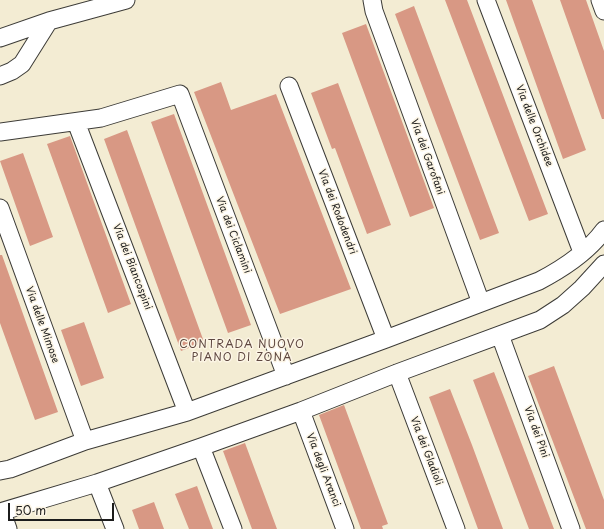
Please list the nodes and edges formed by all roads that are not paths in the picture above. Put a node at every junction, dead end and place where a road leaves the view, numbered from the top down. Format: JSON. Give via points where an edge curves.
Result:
{"nodes":[{"id":1,"x":126,"y":0,"type":"edge"},
{"id":2,"x":486,"y":0,"type":"edge"},
{"id":3,"x":600,"y":0,"type":"edge"},
{"id":4,"x":372,"y":6,"type":"edge"},
{"id":5,"x":604,"y":11,"type":"edge"},
{"id":6,"x":50,"y":21,"type":"junction"},
{"id":7,"x":0,"y":38,"type":"edge"},
{"id":8,"x":0,"y":76,"type":"edge"},
{"id":9,"x":289,"y":86,"type":"dead end"},
{"id":10,"x":76,"y":122,"type":"junction"},
{"id":11,"x":0,"y":132,"type":"edge"},
{"id":12,"x":0,"y":208,"type":"edge"},
{"id":13,"x":604,"y":230,"type":"edge"},
{"id":14,"x":582,"y":252,"type":"junction"},
{"id":15,"x":604,"y":264,"type":"edge"},
{"id":16,"x":481,"y":303,"type":"junction"},
{"id":17,"x":500,"y":335,"type":"junction"},
{"id":18,"x":386,"y":339,"type":"junction"},
{"id":19,"x":396,"y":373,"type":"junction"},
{"id":20,"x":286,"y":376,"type":"junction"},
{"id":21,"x":301,"y":411,"type":"junction"},
{"id":22,"x":187,"y":412,"type":"junction"},
{"id":23,"x":85,"y":442,"type":"junction"},
{"id":24,"x":201,"y":447,"type":"junction"},
{"id":25,"x":0,"y":471,"type":"edge"},
{"id":26,"x":97,"y":483,"type":"junction"},
{"id":27,"x":1,"y":512,"type":"edge"},
{"id":28,"x":8,"y":529,"type":"edge"},
{"id":29,"x":115,"y":529,"type":"edge"},
{"id":30,"x":232,"y":529,"type":"edge"},
{"id":31,"x":345,"y":529,"type":"edge"},
{"id":32,"x":456,"y":529,"type":"edge"},
{"id":33,"x":571,"y":529,"type":"edge"}],
"edges":[{"from":1,"to":6,"type":"street"},
{"from":2,"to":14,"type":"street","name":"Via delle Orchidee"},
{"from":3,"to":5,"type":"street"},
{"from":4,"to":16,"type":"street","name":"Via dei Garofani"},
{"from":6,"to":7,"type":"street"},
{"from":6,"to":8,"type":"street","via":[[22,64],[12,72]]},
{"from":9,"to":18,"type":"street","name":"Via dei Rododendri"},
{"from":10,"to":11,"type":"street"},
{"from":10,"to":20,"type":"street","name":"Via dei Ciclamini","via":[[101,118],[180,94]]},
{"from":10,"to":22,"type":"street","name":"Via dei Biancospini"},
{"from":12,"to":23,"type":"street","name":"Via delle Mimose"},
{"from":13,"to":14,"type":"street"},
{"from":14,"to":16,"type":"street","via":[[562,268],[539,281]]},
{"from":15,"to":17,"type":"street","via":[[563,305],[540,320]]},
{"from":16,"to":18,"type":"street"},
{"from":17,"to":19,"type":"street"},
{"from":17,"to":33,"type":"street","name":"Via dei Pini"},
{"from":18,"to":20,"type":"street"},
{"from":19,"to":21,"type":"street"},
{"from":19,"to":32,"type":"street","name":"Via dei Gladioli"},
{"from":20,"to":22,"type":"street"},
{"from":21,"to":24,"type":"street"},
{"from":21,"to":31,"type":"street","name":"Via degli Aranci"},
{"from":22,"to":23,"type":"street"},
{"from":23,"to":25,"type":"street"},
{"from":24,"to":26,"type":"street"},
{"from":24,"to":30,"type":"street"},
{"from":26,"to":27,"type":"street"},
{"from":26,"to":29,"type":"street"},
{"from":27,"to":28,"type":"street"}]}
